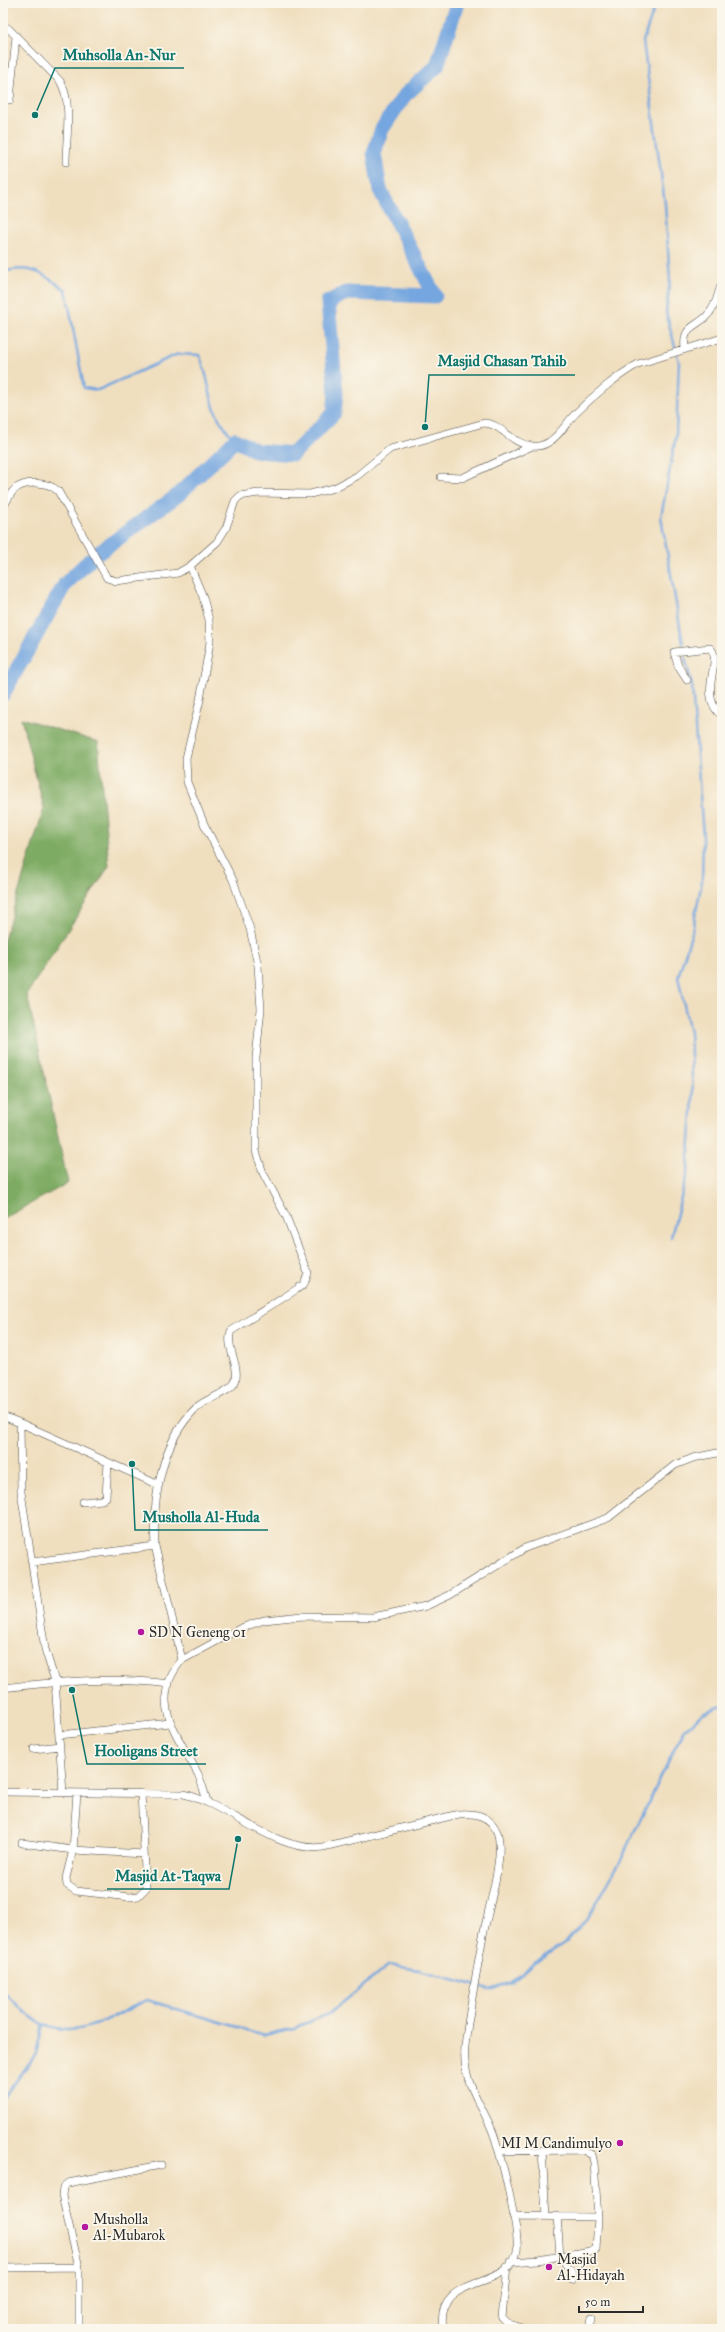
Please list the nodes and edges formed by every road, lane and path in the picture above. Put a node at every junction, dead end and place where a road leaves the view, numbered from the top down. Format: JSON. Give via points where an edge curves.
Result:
{"nodes":[{"id":1,"x":3,"y":25,"type":"edge"},
{"id":2,"x":16,"y":36,"type":"junction"},
{"id":3,"x":10,"y":100,"type":"dead end"},
{"id":4,"x":66,"y":162,"type":"dead end"},
{"id":5,"x":722,"y":283,"type":"edge"},
{"id":6,"x":722,"y":338,"type":"edge"},
{"id":7,"x":682,"y":350,"type":"junction"},
{"id":8,"x":532,"y":446,"type":"junction"},
{"id":9,"x":441,"y":477,"type":"dead end"},
{"id":10,"x":3,"y":508,"type":"edge"},
{"id":11,"x":190,"y":566,"type":"junction"},
{"id":12,"x":687,"y":680,"type":"dead end"},
{"id":13,"x":722,"y":716,"type":"edge"},
{"id":14,"x":3,"y":1416,"type":"edge"},
{"id":15,"x":20,"y":1423,"type":"junction"},
{"id":16,"x":722,"y":1452,"type":"edge"},
{"id":17,"x":108,"y":1463,"type":"junction"},
{"id":18,"x":159,"y":1485,"type":"junction"},
{"id":19,"x":83,"y":1502,"type":"dead end"},
{"id":20,"x":155,"y":1546,"type":"junction"},
{"id":21,"x":32,"y":1562,"type":"junction"},
{"id":22,"x":182,"y":1660,"type":"junction"},
{"id":23,"x":55,"y":1681,"type":"junction"},
{"id":24,"x":169,"y":1684,"type":"junction"},
{"id":25,"x":3,"y":1688,"type":"edge"},
{"id":26,"x":170,"y":1723,"type":"junction"},
{"id":27,"x":59,"y":1735,"type":"junction"},
{"id":28,"x":60,"y":1746,"type":"junction"},
{"id":29,"x":34,"y":1750,"type":"dead end"},
{"id":30,"x":3,"y":1792,"type":"edge"},
{"id":31,"x":63,"y":1793,"type":"junction"},
{"id":32,"x":77,"y":1793,"type":"junction"},
{"id":33,"x":142,"y":1793,"type":"junction"},
{"id":34,"x":207,"y":1801,"type":"junction"},
{"id":35,"x":22,"y":1843,"type":"dead end"},
{"id":36,"x":73,"y":1850,"type":"junction"},
{"id":37,"x":144,"y":1854,"type":"junction"},
{"id":38,"x":542,"y":2150,"type":"junction"},
{"id":39,"x":499,"y":2151,"type":"junction"},
{"id":40,"x":161,"y":2165,"type":"dead end"},
{"id":41,"x":513,"y":2216,"type":"junction"},
{"id":42,"x":546,"y":2216,"type":"junction"},
{"id":43,"x":557,"y":2216,"type":"junction"},
{"id":44,"x":598,"y":2217,"type":"junction"},
{"id":45,"x":560,"y":2256,"type":"junction"},
{"id":46,"x":509,"y":2265,"type":"junction"},
{"id":47,"x":79,"y":2267,"type":"junction"},
{"id":48,"x":3,"y":2268,"type":"edge"},
{"id":49,"x":572,"y":2280,"type":"dead end"},
{"id":50,"x":592,"y":2318,"type":"dead end"},
{"id":51,"x":79,"y":2329,"type":"edge"},
{"id":52,"x":443,"y":2329,"type":"edge"},
{"id":53,"x":524,"y":2329,"type":"edge"},
{"id":54,"x":590,"y":2329,"type":"edge"}],
"edges":[{"from":1,"to":2,"type":"street"},
{"from":2,"to":3,"type":"street"},
{"from":2,"to":4,"type":"street","via":[[60,80],[66,92]]},
{"from":5,"to":7,"type":"street","via":[[710,314],[690,328]]},
{"from":6,"to":7,"type":"street"},
{"from":7,"to":8,"type":"street","via":[[638,364],[626,371],[587,402],[554,438],[544,444]]},
{"from":8,"to":9,"type":"street","via":[[462,478]]},
{"from":8,"to":11,"type":"street","via":[[512,440],[494,425],[484,423],[390,449],[357,476],[334,488],[310,494],[243,495],[236,501],[226,528],[217,542]]},
{"from":10,"to":11,"type":"street","via":[[12,492],[23,485],[46,484],[55,488],[102,571],[112,580],[170,574]]},
{"from":11,"to":18,"type":"street","via":[[203,596],[209,620],[210,642],[186,758],[187,782],[204,824],[233,880],[250,929],[258,966],[261,1009],[256,1058],[256,1152],[263,1173],[286,1216],[308,1273],[304,1284],[231,1331],[234,1383],[229,1390],[211,1397],[191,1414],[171,1446]]},
{"from":12,"to":13,"type":"street","via":[[674,652],[710,648],[714,660],[710,681],[711,704]]},
{"from":14,"to":15,"type":"street"},
{"from":15,"to":17,"type":"street"},
{"from":15,"to":21,"type":"street","via":[[21,1492]]},
{"from":16,"to":22,"type":"street","via":[[675,1465],[608,1518],[525,1548],[450,1595],[426,1606],[374,1617],[302,1616],[264,1620],[241,1628]]},
{"from":17,"to":18,"type":"street"},
{"from":17,"to":19,"type":"street","via":[[106,1497],[102,1500]]},
{"from":18,"to":20,"type":"street","via":[[155,1502]]},
{"from":20,"to":21,"type":"street"},
{"from":20,"to":22,"type":"street"},
{"from":21,"to":23,"type":"street","via":[[45,1649]]},
{"from":22,"to":24,"type":"street","via":[[171,1674]]},
{"from":23,"to":24,"type":"street","via":[[146,1681]]},
{"from":23,"to":25,"type":"street"},
{"from":23,"to":27,"type":"street"},
{"from":24,"to":26,"type":"street","via":[[167,1698]]},
{"from":26,"to":27,"type":"street"},
{"from":26,"to":34,"type":"street","via":[[199,1775]]},
{"from":27,"to":28,"type":"street"},
{"from":28,"to":29,"type":"street"},
{"from":28,"to":31,"type":"street"},
{"from":30,"to":31,"type":"street"},
{"from":31,"to":32,"type":"street"},
{"from":32,"to":33,"type":"street"},
{"from":32,"to":36,"type":"street"},
{"from":33,"to":34,"type":"street","via":[[184,1794]]},
{"from":33,"to":37,"type":"street"},
{"from":34,"to":39,"type":"street","via":[[281,1840],[306,1848],[323,1847],[460,1814],[477,1814],[488,1819],[497,1831],[499,1851],[466,2045],[466,2073],[474,2095],[492,2129]]},
{"from":35,"to":36,"type":"street"},
{"from":36,"to":37,"type":"street"},
{"from":36,"to":37,"type":"street","via":[[66,1878],[69,1888],[130,1897],[138,1896],[145,1890]]},
{"from":38,"to":39,"type":"street"},
{"from":38,"to":42,"type":"street"},
{"from":38,"to":44,"type":"street","via":[[583,2150],[592,2155]]},
{"from":39,"to":41,"type":"street"},
{"from":40,"to":47,"type":"street","via":[[65,2185],[62,2196]]},
{"from":41,"to":42,"type":"street"},
{"from":41,"to":46,"type":"street","via":[[517,2251]]},
{"from":42,"to":43,"type":"street"},
{"from":43,"to":44,"type":"street"},
{"from":43,"to":45,"type":"street"},
{"from":44,"to":45,"type":"street","via":[[596,2250]]},
{"from":45,"to":46,"type":"street"},
{"from":45,"to":49,"type":"street","via":[[572,2273]]},
{"from":46,"to":52,"type":"street","via":[[500,2274],[454,2294],[445,2307]]},
{"from":46,"to":53,"type":"street","via":[[502,2317],[509,2324]]},
{"from":47,"to":48,"type":"street"},
{"from":47,"to":51,"type":"street"},
{"from":50,"to":54,"type":"street"}]}
